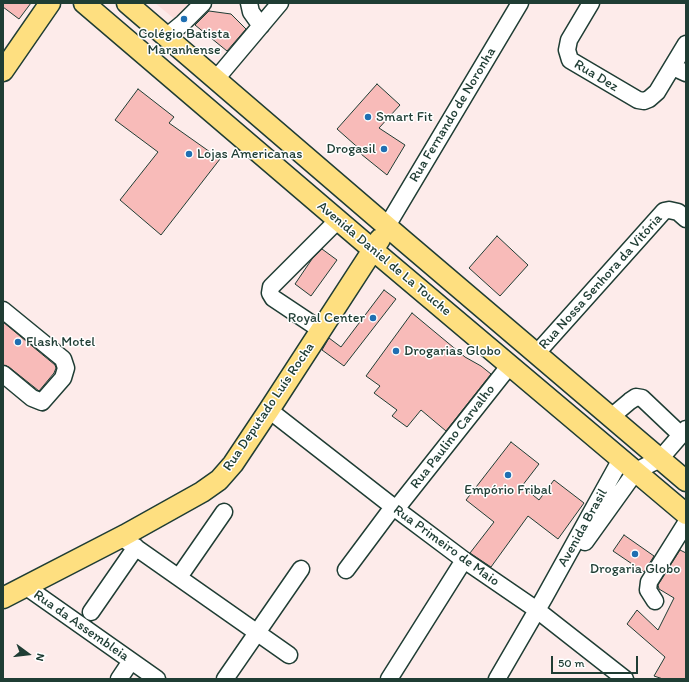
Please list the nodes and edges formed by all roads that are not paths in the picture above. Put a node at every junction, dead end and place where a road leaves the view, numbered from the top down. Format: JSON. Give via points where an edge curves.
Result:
{"nodes":[{"id":1,"x":50,"y":3,"type":"edge"},
{"id":2,"x":84,"y":3,"type":"edge"},
{"id":3,"x":128,"y":3,"type":"edge"},
{"id":4,"x":202,"y":3,"type":"edge"},
{"id":5,"x":249,"y":3,"type":"edge"},
{"id":6,"x":280,"y":3,"type":"edge"},
{"id":7,"x":520,"y":3,"type":"edge"},
{"id":8,"x":591,"y":3,"type":"edge"},
{"id":9,"x":261,"y":26,"type":"junction"},
{"id":10,"x":166,"y":37,"type":"junction"},
{"id":11,"x":686,"y":44,"type":"edge"},
{"id":12,"x":679,"y":70,"type":"edge"},
{"id":13,"x":3,"y":71,"type":"edge"},
{"id":14,"x":216,"y":79,"type":"junction"},
{"id":15,"x":686,"y":219,"type":"edge"},
{"id":16,"x":338,"y":220,"type":"junction"},
{"id":17,"x":387,"y":226,"type":"junction"},
{"id":18,"x":373,"y":250,"type":"junction"},
{"id":19,"x":3,"y":310,"type":"edge"},
{"id":20,"x":321,"y":330,"type":"junction"},
{"id":21,"x":536,"y":354,"type":"junction"},
{"id":22,"x":510,"y":365,"type":"junction"},
{"id":23,"x":3,"y":374,"type":"edge"},
{"id":24,"x":269,"y":410,"type":"junction"},
{"id":25,"x":611,"y":417,"type":"junction"},
{"id":26,"x":683,"y":432,"type":"edge"},
{"id":27,"x":640,"y":442,"type":"junction"},
{"id":28,"x":660,"y":459,"type":"junction"},
{"id":29,"x":629,"y":465,"type":"junction"},
{"id":30,"x":686,"y":481,"type":"edge"},
{"id":31,"x":394,"y":508,"type":"junction"},
{"id":32,"x":224,"y":512,"type":"dead end"},
{"id":33,"x":686,"y":514,"type":"edge"},
{"id":34,"x":686,"y":523,"type":"edge"},
{"id":35,"x":131,"y":541,"type":"junction"},
{"id":36,"x":464,"y":560,"type":"junction"},
{"id":37,"x":301,"y":569,"type":"dead end"},
{"id":38,"x":346,"y":570,"type":"dead end"},
{"id":39,"x":179,"y":577,"type":"junction"},
{"id":40,"x":25,"y":586,"type":"junction"},
{"id":41,"x":3,"y":598,"type":"edge"},
{"id":42,"x":655,"y":601,"type":"dead end"},
{"id":43,"x":540,"y":604,"type":"junction"},
{"id":44,"x":91,"y":612,"type":"dead end"},
{"id":45,"x":257,"y":632,"type":"junction"},
{"id":46,"x":289,"y":655,"type":"dead end"},
{"id":47,"x":131,"y":661,"type":"junction"},
{"id":48,"x":119,"y":679,"type":"edge"},
{"id":49,"x":157,"y":679,"type":"edge"},
{"id":50,"x":225,"y":679,"type":"edge"},
{"id":51,"x":389,"y":679,"type":"edge"},
{"id":52,"x":497,"y":679,"type":"edge"},
{"id":53,"x":625,"y":679,"type":"edge"}],
"edges":[{"from":1,"to":13,"type":"main road"},
{"from":2,"to":16,"type":"main road","name":"Avenida Daniel de La Touche"},
{"from":3,"to":10,"type":"main road","name":"Avenida Daniel de La Touche"},
{"from":4,"to":10,"type":"street"},
{"from":5,"to":9,"type":"street","via":[[251,12]]},
{"from":6,"to":9,"type":"street"},
{"from":7,"to":17,"type":"street","name":"Rua Fernando de Noronha"},
{"from":8,"to":12,"type":"street","name":"Rua Dez","via":[[569,40],[567,50],[570,60],[638,100],[644,101],[658,92]]},
{"from":9,"to":14,"type":"street"},
{"from":10,"to":14,"type":"main road","name":"Avenida Daniel de La Touche"},
{"from":11,"to":12,"type":"street"},
{"from":14,"to":17,"type":"main road","name":"Avenida Daniel de La Touche"},
{"from":15,"to":21,"type":"street","name":"Rua Nossa Senhora da Vitória","via":[[678,212],[664,211]]},
{"from":16,"to":18,"type":"main road","name":"Avenida Daniel de La Touche"},
{"from":16,"to":20,"type":"street","via":[[271,287],[270,293],[273,298]]},
{"from":17,"to":18,"type":"main road","name":"Rua Deputado Luís Rocha"},
{"from":17,"to":21,"type":"main road","name":"Avenida Daniel de La Touche"},
{"from":18,"to":20,"type":"main road","name":"Rua Deputado Luís Rocha"},
{"from":18,"to":22,"type":"main road","name":"Avenida Daniel de La Touche"},
{"from":19,"to":23,"type":"street","via":[[63,359],[66,368],[64,378],[42,402],[32,398]]},
{"from":20,"to":24,"type":"main road","name":"Rua Deputado Luís Rocha"},
{"from":21,"to":25,"type":"main road","name":"Avenida Daniel de La Touche"},
{"from":22,"to":29,"type":"main road","name":"Avenida Daniel de La Touche"},
{"from":22,"to":31,"type":"street","name":"Rua Paulino Carvalho"},
{"from":24,"to":31,"type":"street","name":"Rua Primeiro de Maio"},
{"from":24,"to":35,"type":"main road","name":"Rua Deputado Luís Rocha","via":[[233,464],[219,480]]},
{"from":25,"to":26,"type":"street","via":[[636,397],[642,398]]},
{"from":25,"to":27,"type":"main road","name":"Avenida Daniel de La Touche"},
{"from":26,"to":28,"type":"street"},
{"from":27,"to":28,"type":"main road","name":"Avenida Daniel de La Touche"},
{"from":27,"to":29,"type":"main road"},
{"from":28,"to":29,"type":"street"},
{"from":28,"to":30,"type":"main road","name":"Avenida Daniel de La Touche"},
{"from":29,"to":33,"type":"main road","name":"Avenida Daniel de La Touche"},
{"from":29,"to":43,"type":"street","name":"Avenida Brasil"},
{"from":31,"to":36,"type":"street","name":"Rua Primeiro de Maio"},
{"from":31,"to":38,"type":"street","name":"Rua Paulino Carvalho"},
{"from":32,"to":39,"type":"street"},
{"from":34,"to":42,"type":"street","via":[[649,582],[648,590]]},
{"from":35,"to":39,"type":"street"},
{"from":35,"to":40,"type":"main road","name":"Rua Deputado Luís Rocha"},
{"from":35,"to":44,"type":"street"},
{"from":36,"to":43,"type":"street","name":"Rua Primeiro de Maio"},
{"from":36,"to":51,"type":"street"},
{"from":37,"to":45,"type":"street"},
{"from":39,"to":45,"type":"street"},
{"from":40,"to":41,"type":"main road","name":"Rua Deputado Luís Rocha"},
{"from":40,"to":47,"type":"street","name":"Rua da Assembleia"},
{"from":43,"to":52,"type":"street","name":"Avenida Brasil"},
{"from":43,"to":53,"type":"street","name":"Rua Primeiro de Maio"},
{"from":45,"to":46,"type":"street"},
{"from":45,"to":50,"type":"street"},
{"from":47,"to":48,"type":"street"},
{"from":47,"to":49,"type":"street","name":"Rua da Assembleia"}]}
